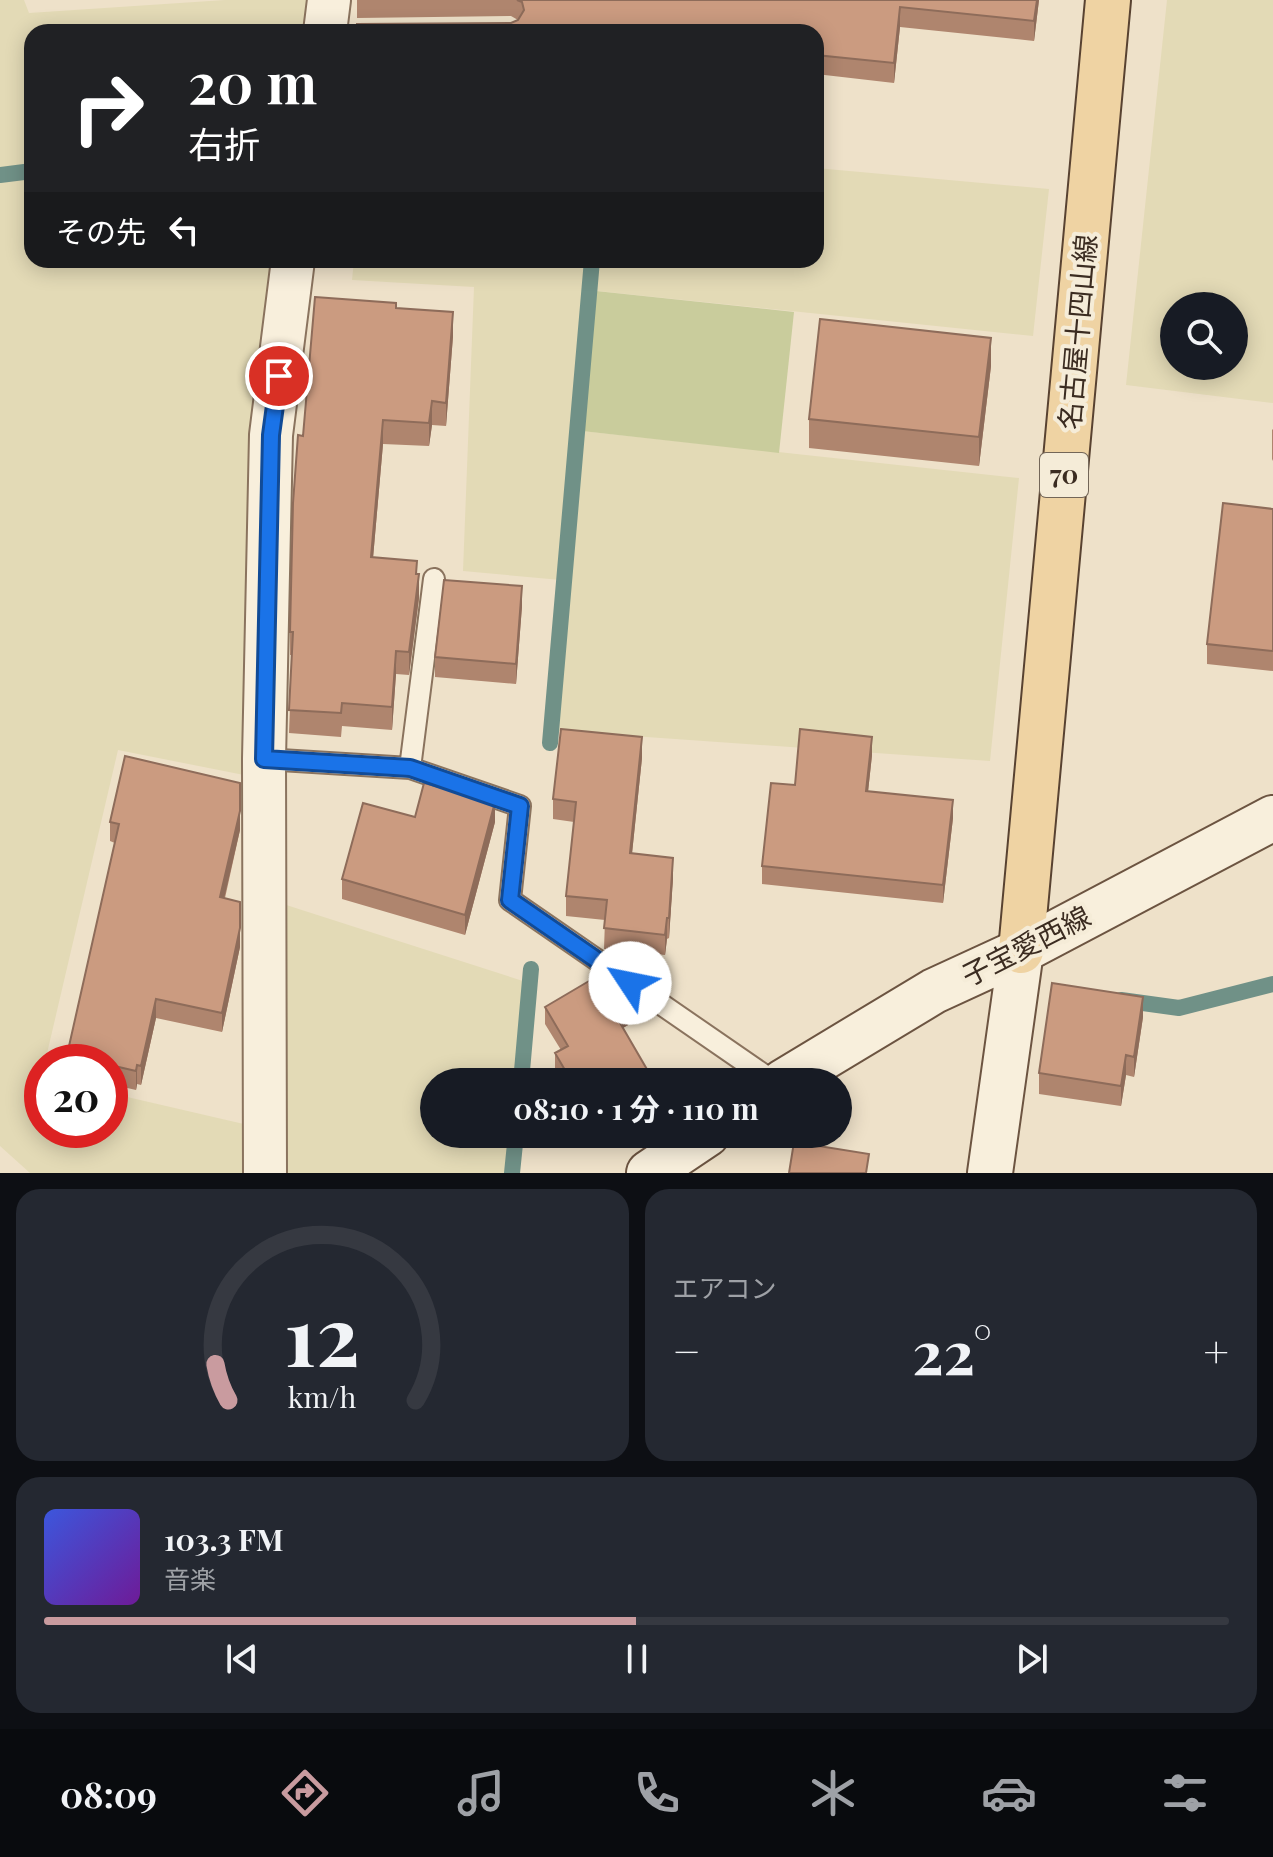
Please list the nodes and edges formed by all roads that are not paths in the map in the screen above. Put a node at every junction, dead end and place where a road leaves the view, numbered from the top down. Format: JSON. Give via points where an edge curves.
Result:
{"nodes":[{"id":1,"x":1108,"y":0,"type":"edge"},
{"id":2,"x":292,"y":268,"type":"edge"},
{"id":3,"x":434,"y":579,"type":"dead end"},
{"id":4,"x":264,"y":759,"type":"junction"},
{"id":5,"x":410,"y":768,"type":"junction"},
{"id":6,"x":1273,"y":818,"type":"edge"},
{"id":7,"x":1021,"y":951,"type":"junction"},
{"id":8,"x":754,"y":1068,"type":"edge"},
{"id":9,"x":806,"y":1068,"type":"edge"},
{"id":10,"x":686,"y":1148,"type":"edge"},
{"id":11,"x":265,"y":1173,"type":"edge"},
{"id":12,"x":649,"y":1173,"type":"edge"},
{"id":13,"x":990,"y":1173,"type":"edge"}],
"edges":[{"from":1,"to":7,"type":"main road","name":"名古屋十四山線","number":"70"},
{"from":2,"to":4,"type":"street","via":[[271,435]]},
{"from":3,"to":5,"type":"lane"},
{"from":4,"to":5,"type":"lane"},
{"from":4,"to":11,"type":"street"},
{"from":5,"to":8,"type":"lane","via":[[520,806],[510,900]]},
{"from":6,"to":7,"type":"main road","name":"子宝愛西線"},
{"from":7,"to":9,"type":"main road","name":"子宝愛西線","via":[[934,991]]},
{"from":7,"to":13,"type":"main road"},
{"from":10,"to":12,"type":"main road"}]}
